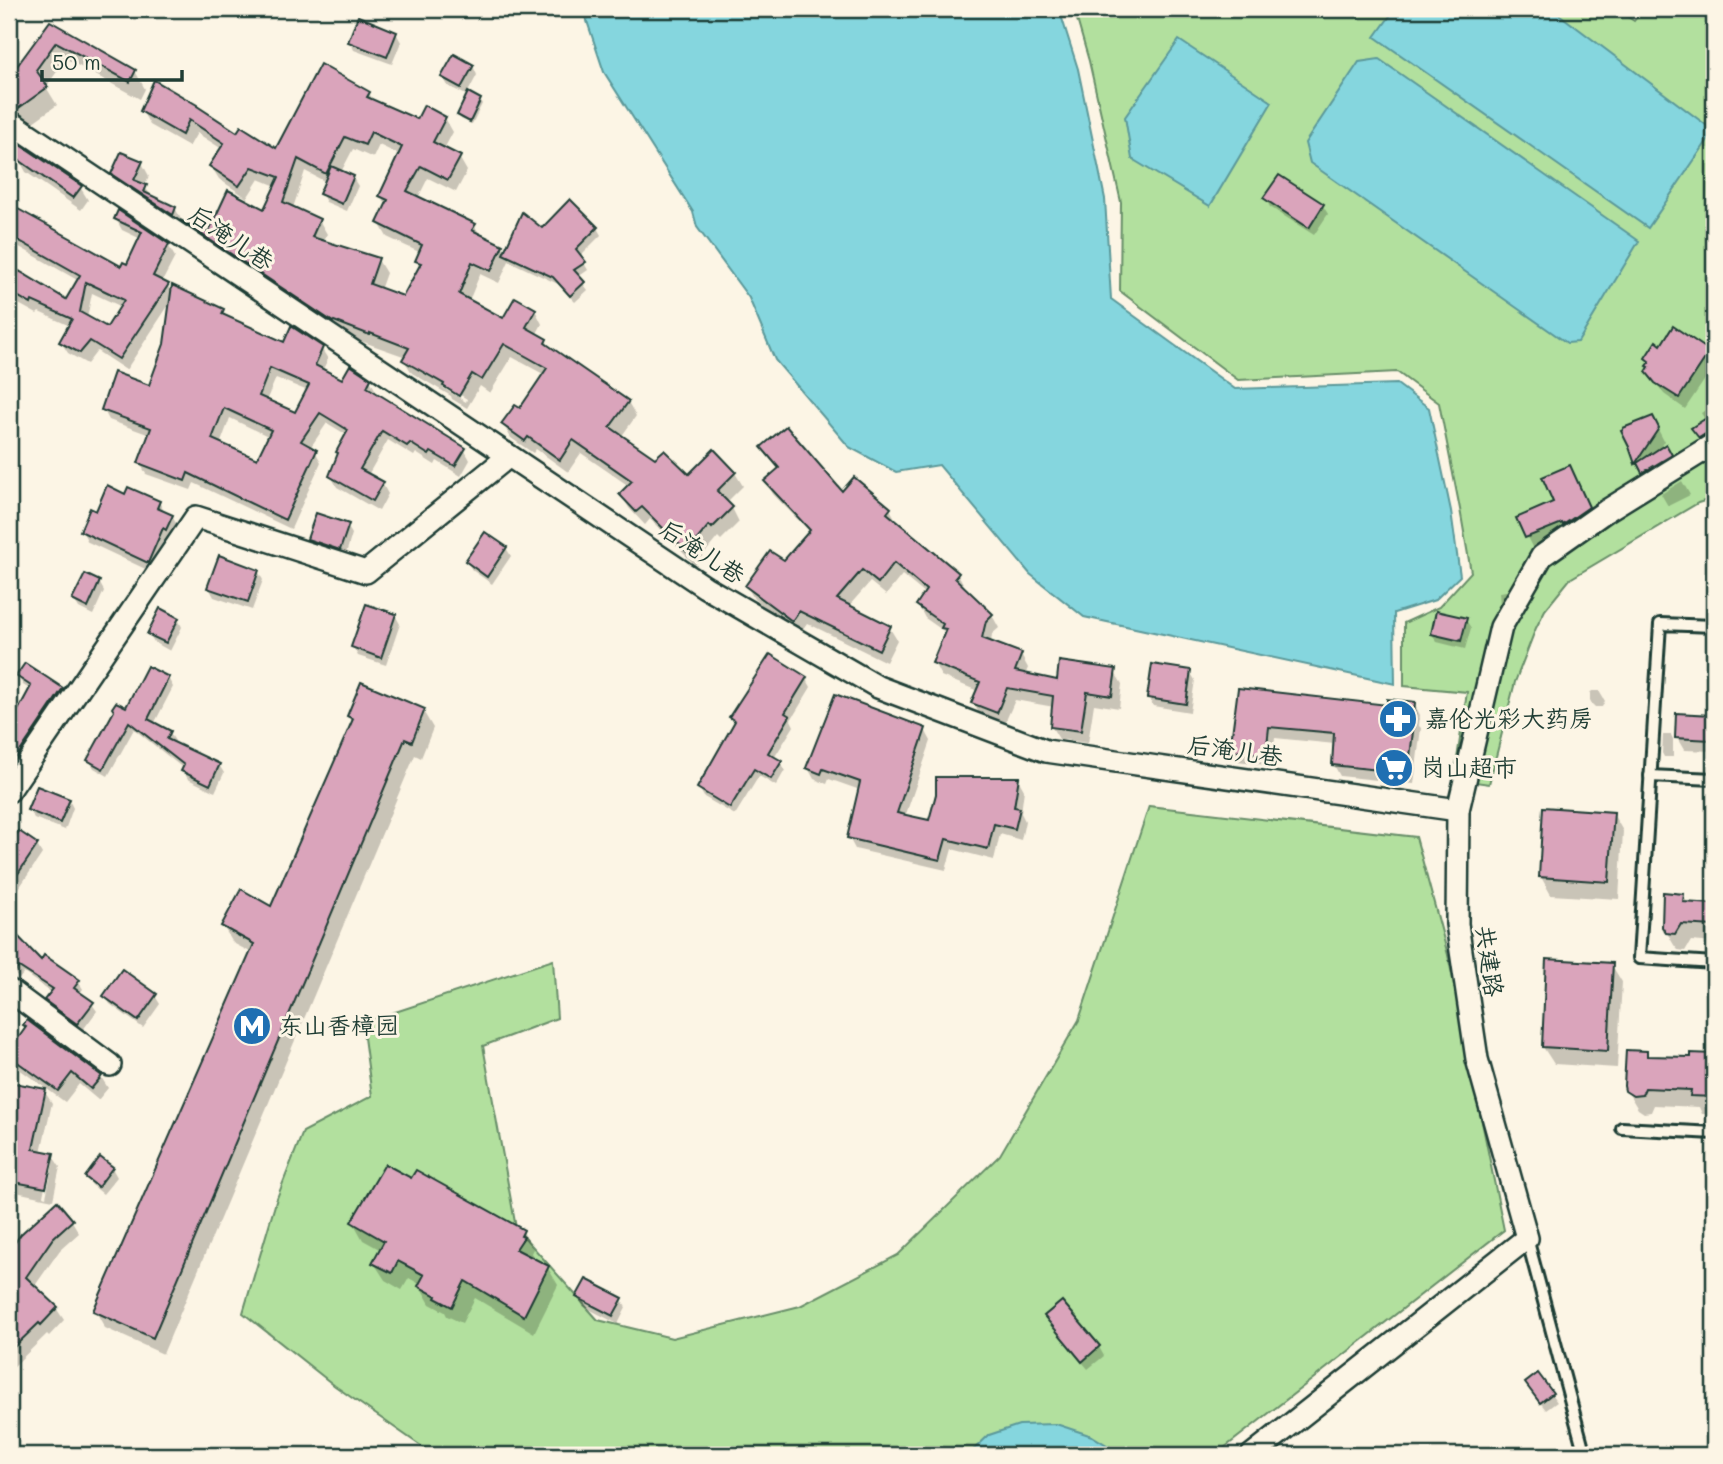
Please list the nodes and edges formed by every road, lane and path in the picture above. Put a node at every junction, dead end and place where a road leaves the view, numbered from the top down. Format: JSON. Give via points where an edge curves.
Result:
{"nodes":[{"id":1,"x":9,"y":121,"type":"edge"},
{"id":2,"x":1714,"y":444,"type":"edge"},
{"id":3,"x":509,"y":456,"type":"junction"},
{"id":4,"x":1714,"y":626,"type":"edge"},
{"id":5,"x":1650,"y":776,"type":"junction"},
{"id":6,"x":1714,"y":779,"type":"edge"},
{"id":7,"x":9,"y":791,"type":"edge"},
{"id":8,"x":1458,"y":810,"type":"junction"},
{"id":9,"x":1714,"y":963,"type":"edge"},
{"id":10,"x":9,"y":990,"type":"edge"},
{"id":11,"x":110,"y":1065,"type":"dead end"},
{"id":12,"x":1622,"y":1128,"type":"dead end"},
{"id":13,"x":1714,"y":1133,"type":"edge"},
{"id":14,"x":1527,"y":1238,"type":"junction"},
{"id":15,"x":1252,"y":1455,"type":"edge"},
{"id":16,"x":1585,"y":1455,"type":"edge"}],
"edges":[{"from":1,"to":3,"type":"street","name":"后淹儿巷"},
{"from":2,"to":8,"type":"street","name":"共建路","via":[[1542,556],[1500,627]]},
{"from":3,"to":7,"type":"street","via":[[366,572],[196,517]]},
{"from":3,"to":8,"type":"street","name":"后淹儿巷","via":[[705,587],[878,687],[1046,751]]},
{"from":4,"to":5,"type":"lane","via":[[1660,624]]},
{"from":5,"to":6,"type":"lane"},
{"from":5,"to":9,"type":"lane","via":[[1639,958]]},
{"from":8,"to":14,"type":"street","name":"共建路","via":[[1457,924],[1477,1059]]},
{"from":10,"to":11,"type":"street"},
{"from":12,"to":13,"type":"lane"},
{"from":14,"to":15,"type":"street"},
{"from":14,"to":16,"type":"lane"}]}
